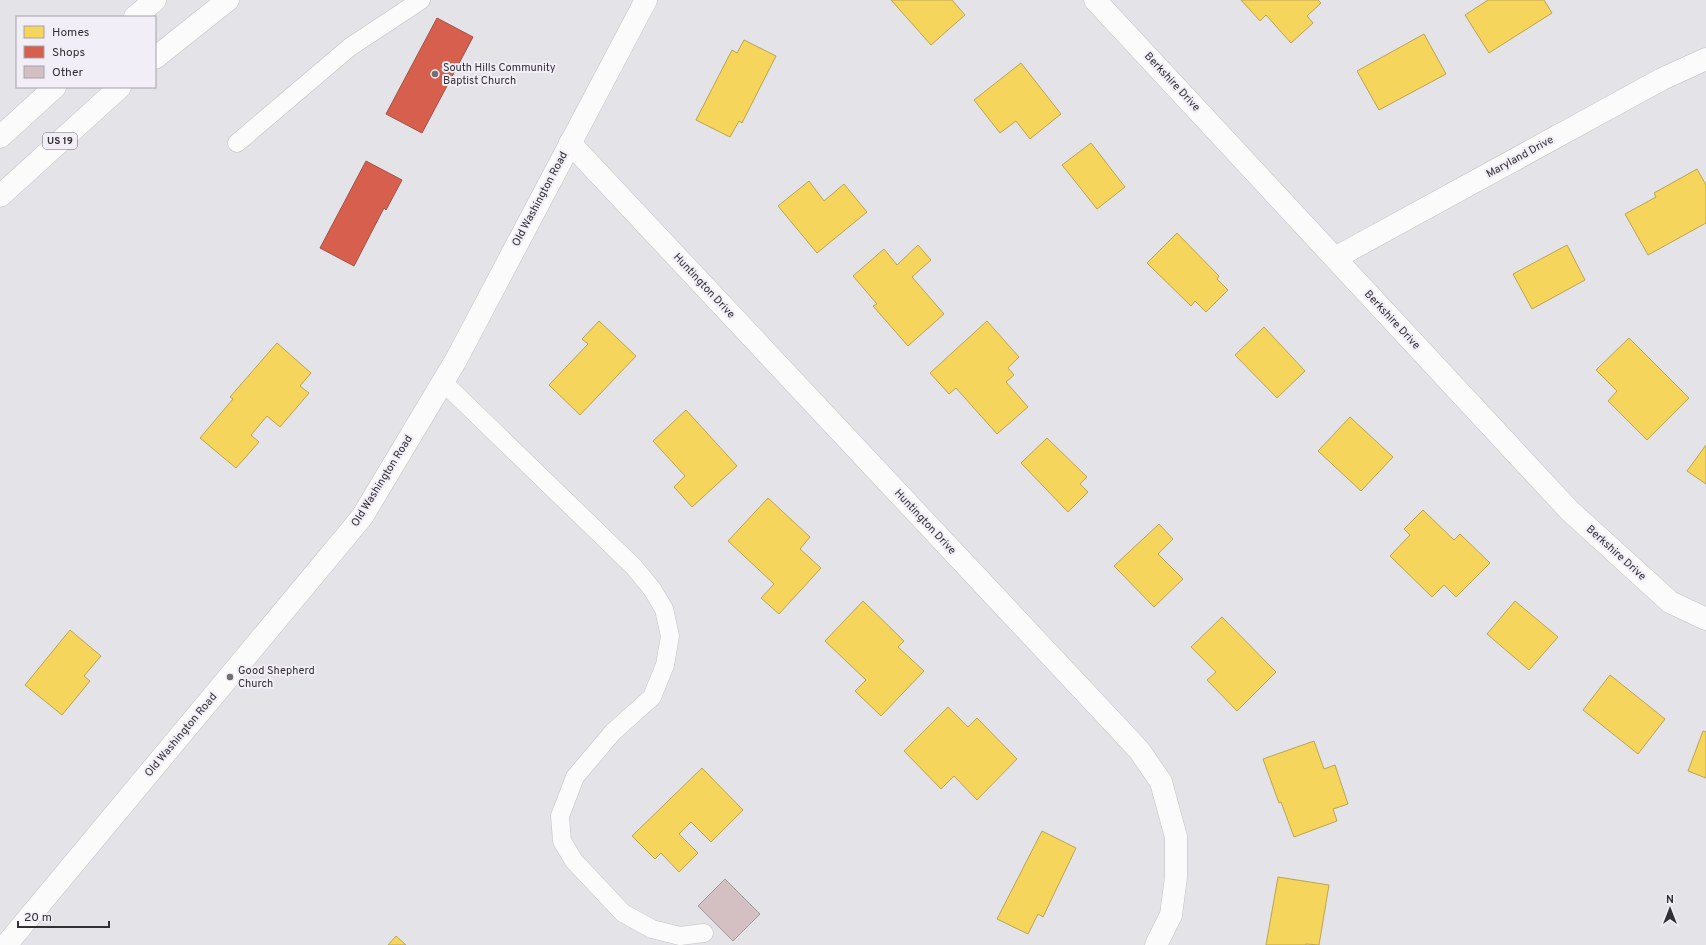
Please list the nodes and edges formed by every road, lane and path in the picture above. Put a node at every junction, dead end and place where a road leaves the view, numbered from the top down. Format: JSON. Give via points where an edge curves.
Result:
{"nodes":[{"id":1,"x":155,"y":0,"type":"edge"},
{"id":2,"x":228,"y":0,"type":"edge"},
{"id":3,"x":421,"y":0,"type":"edge"},
{"id":4,"x":646,"y":0,"type":"edge"},
{"id":5,"x":1095,"y":0,"type":"edge"},
{"id":6,"x":136,"y":16,"type":"edge"},
{"id":7,"x":156,"y":57,"type":"edge"},
{"id":8,"x":1706,"y":59,"type":"edge"},
{"id":9,"x":54,"y":88,"type":"edge"},
{"id":10,"x":119,"y":88,"type":"edge"},
{"id":11,"x":0,"y":137,"type":"edge"},
{"id":12,"x":237,"y":143,"type":"dead end"},
{"id":13,"x":570,"y":143,"type":"junction"},
{"id":14,"x":0,"y":196,"type":"edge"},
{"id":15,"x":1335,"y":258,"type":"junction"},
{"id":16,"x":443,"y":382,"type":"junction"},
{"id":17,"x":1706,"y":619,"type":"edge"},
{"id":18,"x":704,"y":933,"type":"dead end"},
{"id":19,"x":6,"y":945,"type":"edge"},
{"id":20,"x":1156,"y":945,"type":"edge"}],
"edges":[{"from":1,"to":6,"type":"street"},
{"from":2,"to":7,"type":"street"},
{"from":3,"to":12,"type":"lane","via":[[350,47]]},
{"from":4,"to":13,"type":"street","name":"Old Washington Road"},
{"from":5,"to":15,"type":"street","name":"Berkshire Drive"},
{"from":8,"to":15,"type":"street","name":"Maryland Drive","via":[[1662,79]]},
{"from":9,"to":11,"type":"street"},
{"from":10,"to":14,"type":"street","number":"US 19"},
{"from":13,"to":16,"type":"street","name":"Old Washington Road"},
{"from":13,"to":20,"type":"street","name":"Huntington Drive","via":[[1138,750],[1161,782],[1176,837],[1176,877],[1171,915]]},
{"from":15,"to":17,"type":"street","name":"Berkshire Drive","via":[[1568,510],[1670,602]]},
{"from":16,"to":18,"type":"lane","via":[[634,567],[664,609],[670,636],[665,665],[652,697],[613,732],[575,777],[560,816],[562,841],[574,861],[623,913],[652,929],[680,936]]},
{"from":16,"to":19,"type":"street","name":"Old Washington Road","via":[[362,517]]}]}
